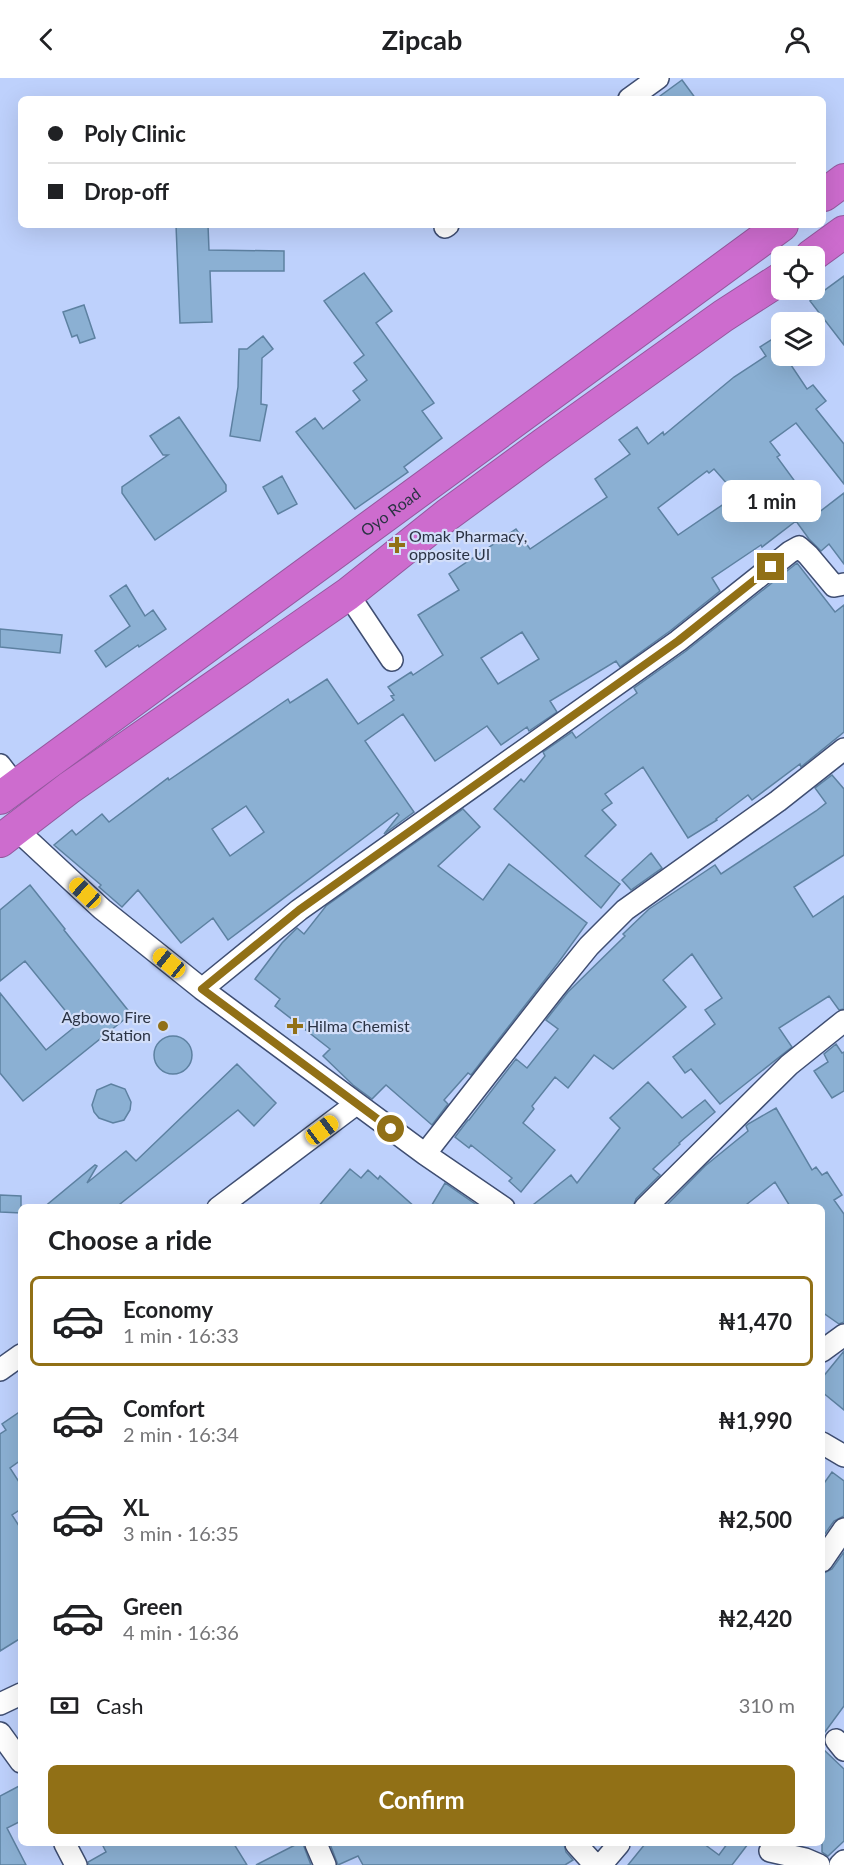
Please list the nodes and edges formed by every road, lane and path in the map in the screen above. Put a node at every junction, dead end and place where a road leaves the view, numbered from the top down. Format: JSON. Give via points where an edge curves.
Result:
{"nodes":[{"id":1,"x":658,"y":78,"type":"edge"},
{"id":2,"x":633,"y":96,"type":"edge"},
{"id":3,"x":844,"y":180,"type":"edge"},
{"id":4,"x":826,"y":194,"type":"edge"},
{"id":5,"x":778,"y":228,"type":"edge"},
{"id":6,"x":844,"y":232,"type":"edge"},
{"id":7,"x":825,"y":246,"type":"edge"},
{"id":8,"x":700,"y":284,"type":"junction"},
{"id":9,"x":771,"y":285,"type":"edge"},
{"id":10,"x":723,"y":316,"type":"junction"},
{"id":11,"x":844,"y":584,"type":"edge"},
{"id":12,"x":348,"y":594,"type":"junction"},
{"id":13,"x":392,"y":660,"type":"dead end"},
{"id":14,"x":844,"y":750,"type":"edge"},
{"id":15,"x":5,"y":783,"type":"edge"},
{"id":16,"x":6,"y":828,"type":"edge"},
{"id":17,"x":202,"y":989,"type":"junction"},
{"id":18,"x":844,"y":1021,"type":"edge"},
{"id":19,"x":356,"y":1104,"type":"junction"},
{"id":20,"x":425,"y":1154,"type":"junction"},
{"id":21,"x":223,"y":1204,"type":"edge"},
{"id":22,"x":498,"y":1204,"type":"edge"},
{"id":23,"x":649,"y":1204,"type":"edge"},
{"id":24,"x":844,"y":1335,"type":"edge"},
{"id":25,"x":825,"y":1349,"type":"edge"},
{"id":26,"x":18,"y":1357,"type":"edge"},
{"id":27,"x":0,"y":1371,"type":"edge"},
{"id":28,"x":825,"y":1445,"type":"edge"},
{"id":29,"x":844,"y":1456,"type":"edge"},
{"id":30,"x":844,"y":1529,"type":"edge"},
{"id":31,"x":825,"y":1557,"type":"edge"},
{"id":32,"x":18,"y":1695,"type":"edge"},
{"id":33,"x":0,"y":1704,"type":"edge"},
{"id":34,"x":0,"y":1733,"type":"edge"},
{"id":35,"x":18,"y":1758,"type":"edge"},
{"id":36,"x":66,"y":1846,"type":"edge"},
{"id":37,"x":317,"y":1846,"type":"edge"},
{"id":38,"x":578,"y":1846,"type":"edge"},
{"id":39,"x":617,"y":1846,"type":"edge"},
{"id":40,"x":770,"y":1851,"type":"dead end"},
{"id":41,"x":844,"y":1861,"type":"edge"},
{"id":42,"x":76,"y":1865,"type":"edge"},
{"id":43,"x":326,"y":1865,"type":"edge"},
{"id":44,"x":595,"y":1865,"type":"edge"},
{"id":45,"x":601,"y":1865,"type":"edge"},
{"id":46,"x":819,"y":1865,"type":"edge"},
{"id":47,"x":840,"y":1865,"type":"edge"}],
"edges":[{"from":1,"to":2,"type":"street"},
{"from":3,"to":4,"type":"highway"},
{"from":5,"to":8,"type":"highway","name":"Oyo Road"},
{"from":6,"to":7,"type":"highway"},
{"from":8,"to":10,"type":"highway"},
{"from":8,"to":15,"type":"highway","name":"Oyo Road"},
{"from":9,"to":10,"type":"highway"},
{"from":10,"to":12,"type":"highway","via":[[447,515]]},
{"from":11,"to":17,"type":"street","via":[[834,586],[799,547],[790,552],[678,641],[299,910]]},
{"from":12,"to":13,"type":"street"},
{"from":12,"to":16,"type":"highway"},
{"from":14,"to":20,"type":"street","via":[[625,910],[589,946]]},
{"from":15,"to":16,"type":"highway","via":[[12,800]]},
{"from":16,"to":17,"type":"street"},
{"from":17,"to":19,"type":"street"},
{"from":18,"to":23,"type":"street","via":[[789,1065]]},
{"from":19,"to":20,"type":"street"},
{"from":19,"to":21,"type":"street"},
{"from":20,"to":22,"type":"street"},
{"from":24,"to":25,"type":"street"},
{"from":26,"to":27,"type":"street"},
{"from":28,"to":29,"type":"street"},
{"from":30,"to":31,"type":"street"},
{"from":32,"to":33,"type":"street"},
{"from":34,"to":35,"type":"street"},
{"from":36,"to":42,"type":"street"},
{"from":37,"to":43,"type":"street"},
{"from":38,"to":44,"type":"street"},
{"from":39,"to":45,"type":"street"},
{"from":40,"to":46,"type":"street"},
{"from":41,"to":47,"type":"street"}]}
